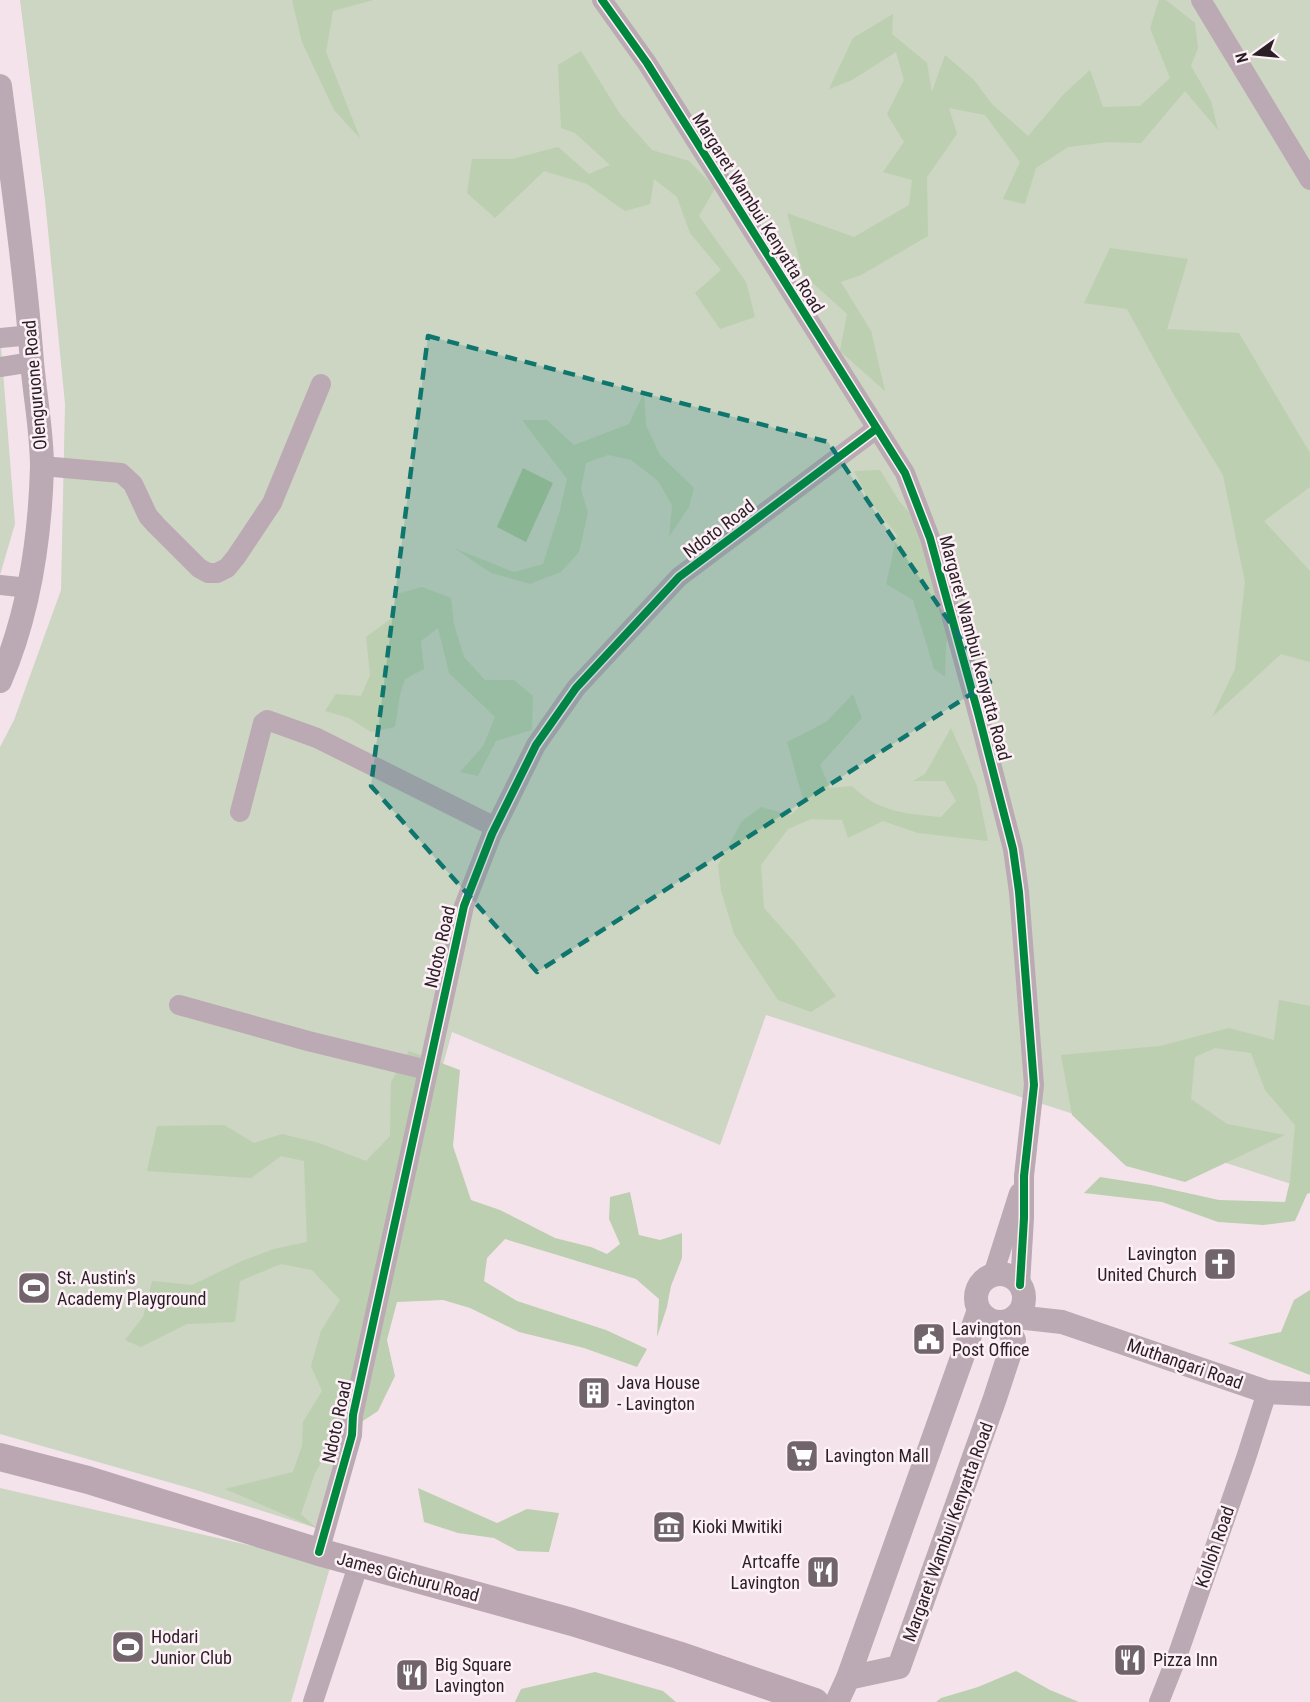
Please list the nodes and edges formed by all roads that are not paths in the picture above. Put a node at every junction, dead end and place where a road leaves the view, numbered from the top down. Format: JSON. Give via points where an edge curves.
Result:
{"nodes":[{"id":1,"x":602,"y":0,"type":"edge"},
{"id":2,"x":1201,"y":0,"type":"edge"},
{"id":3,"x":0,"y":86,"type":"edge"},
{"id":4,"x":2,"y":115,"type":"edge"},
{"id":5,"x":1310,"y":180,"type":"edge"},
{"id":6,"x":31,"y":335,"type":"junction"},
{"id":7,"x":0,"y":338,"type":"edge"},
{"id":8,"x":32,"y":362,"type":"junction"},
{"id":9,"x":0,"y":367,"type":"edge"},
{"id":10,"x":321,"y":384,"type":"dead end"},
{"id":11,"x":876,"y":429,"type":"junction"},
{"id":12,"x":42,"y":466,"type":"junction"},
{"id":13,"x":0,"y":585,"type":"edge"},
{"id":14,"x":29,"y":588,"type":"junction"},
{"id":15,"x":0,"y":681,"type":"edge"},
{"id":16,"x":240,"y":812,"type":"dead end"},
{"id":17,"x":495,"y":827,"type":"junction"},
{"id":18,"x":179,"y":1005,"type":"dead end"},
{"id":19,"x":427,"y":1070,"type":"junction"},
{"id":20,"x":1024,"y":1176,"type":"junction"},
{"id":21,"x":993,"y":1275,"type":"junction"},
{"id":22,"x":1016,"y":1305,"type":"junction"},
{"id":23,"x":979,"y":1310,"type":"junction"},
{"id":24,"x":1267,"y":1392,"type":"junction"},
{"id":25,"x":1310,"y":1394,"type":"edge"},
{"id":26,"x":0,"y":1457,"type":"edge"},
{"id":27,"x":319,"y":1552,"type":"junction"},
{"id":28,"x":358,"y":1563,"type":"junction"},
{"id":29,"x":848,"y":1678,"type":"junction"},
{"id":30,"x":313,"y":1702,"type":"edge"},
{"id":31,"x":815,"y":1702,"type":"edge"},
{"id":32,"x":837,"y":1702,"type":"edge"},
{"id":33,"x":1159,"y":1702,"type":"edge"}],
"edges":[{"from":1,"to":11,"type":"street","name":"Margaret Wambui Kenyatta Road","via":[[647,63]]},
{"from":2,"to":5,"type":"street"},
{"from":3,"to":4,"type":"street","name":"Olenguruone Road"},
{"from":4,"to":6,"type":"street","name":"Olenguruone Road"},
{"from":6,"to":7,"type":"street"},
{"from":6,"to":8,"type":"street","name":"Olenguruone Road"},
{"from":8,"to":9,"type":"street"},
{"from":8,"to":12,"type":"street","name":"Olenguruone Road"},
{"from":10,"to":12,"type":"street","via":[[272,503],[227,568],[217,573],[199,568],[156,525],[133,484],[121,473]]},
{"from":11,"to":17,"type":"street","name":"Ndoto Road","via":[[679,577],[576,688],[537,744]]},
{"from":11,"to":20,"type":"street","name":"Margaret Wambui Kenyatta Road","via":[[904,473],[930,538],[1013,849],[1034,1085]]},
{"from":12,"to":14,"type":"street","name":"Olenguruone Road"},
{"from":13,"to":14,"type":"street"},
{"from":14,"to":15,"type":"street","name":"Olenguruone Road"},
{"from":16,"to":17,"type":"street","via":[[267,720],[316,738]]},
{"from":17,"to":19,"type":"street","name":"Ndoto Road","via":[[464,906]]},
{"from":18,"to":19,"type":"street"},
{"from":19,"to":27,"type":"street","name":"Ndoto Road","via":[[353,1415],[352,1435]]},
{"from":20,"to":21,"type":"street","name":"Margaret Wambui Kenyatta Road"},
{"from":20,"to":22,"type":"street","name":"Margaret Wambui Kenyatta Road"},
{"from":21,"to":22,"type":"street","via":[[1008,1275]]},
{"from":21,"to":23,"type":"street","via":[[977,1292]]},
{"from":22,"to":23,"type":"street","via":[[999,1323],[987,1319]]},
{"from":22,"to":24,"type":"street","name":"Muthangari Road"},
{"from":22,"to":29,"type":"street","name":"Margaret Wambui Kenyatta Road","via":[[1014,1340],[899,1667]]},
{"from":23,"to":29,"type":"street"},
{"from":24,"to":25,"type":"street","name":"Muthangari Road"},
{"from":24,"to":33,"type":"street","name":"Kolloh Road"},
{"from":26,"to":27,"type":"main road","name":"James Gichuru Road","via":[[88,1480]]},
{"from":27,"to":28,"type":"main road","name":"James Gichuru Road"},
{"from":28,"to":30,"type":"street"},
{"from":28,"to":31,"type":"main road","name":"James Gichuru Road","via":[[572,1622]]},
{"from":29,"to":32,"type":"street"}]}
